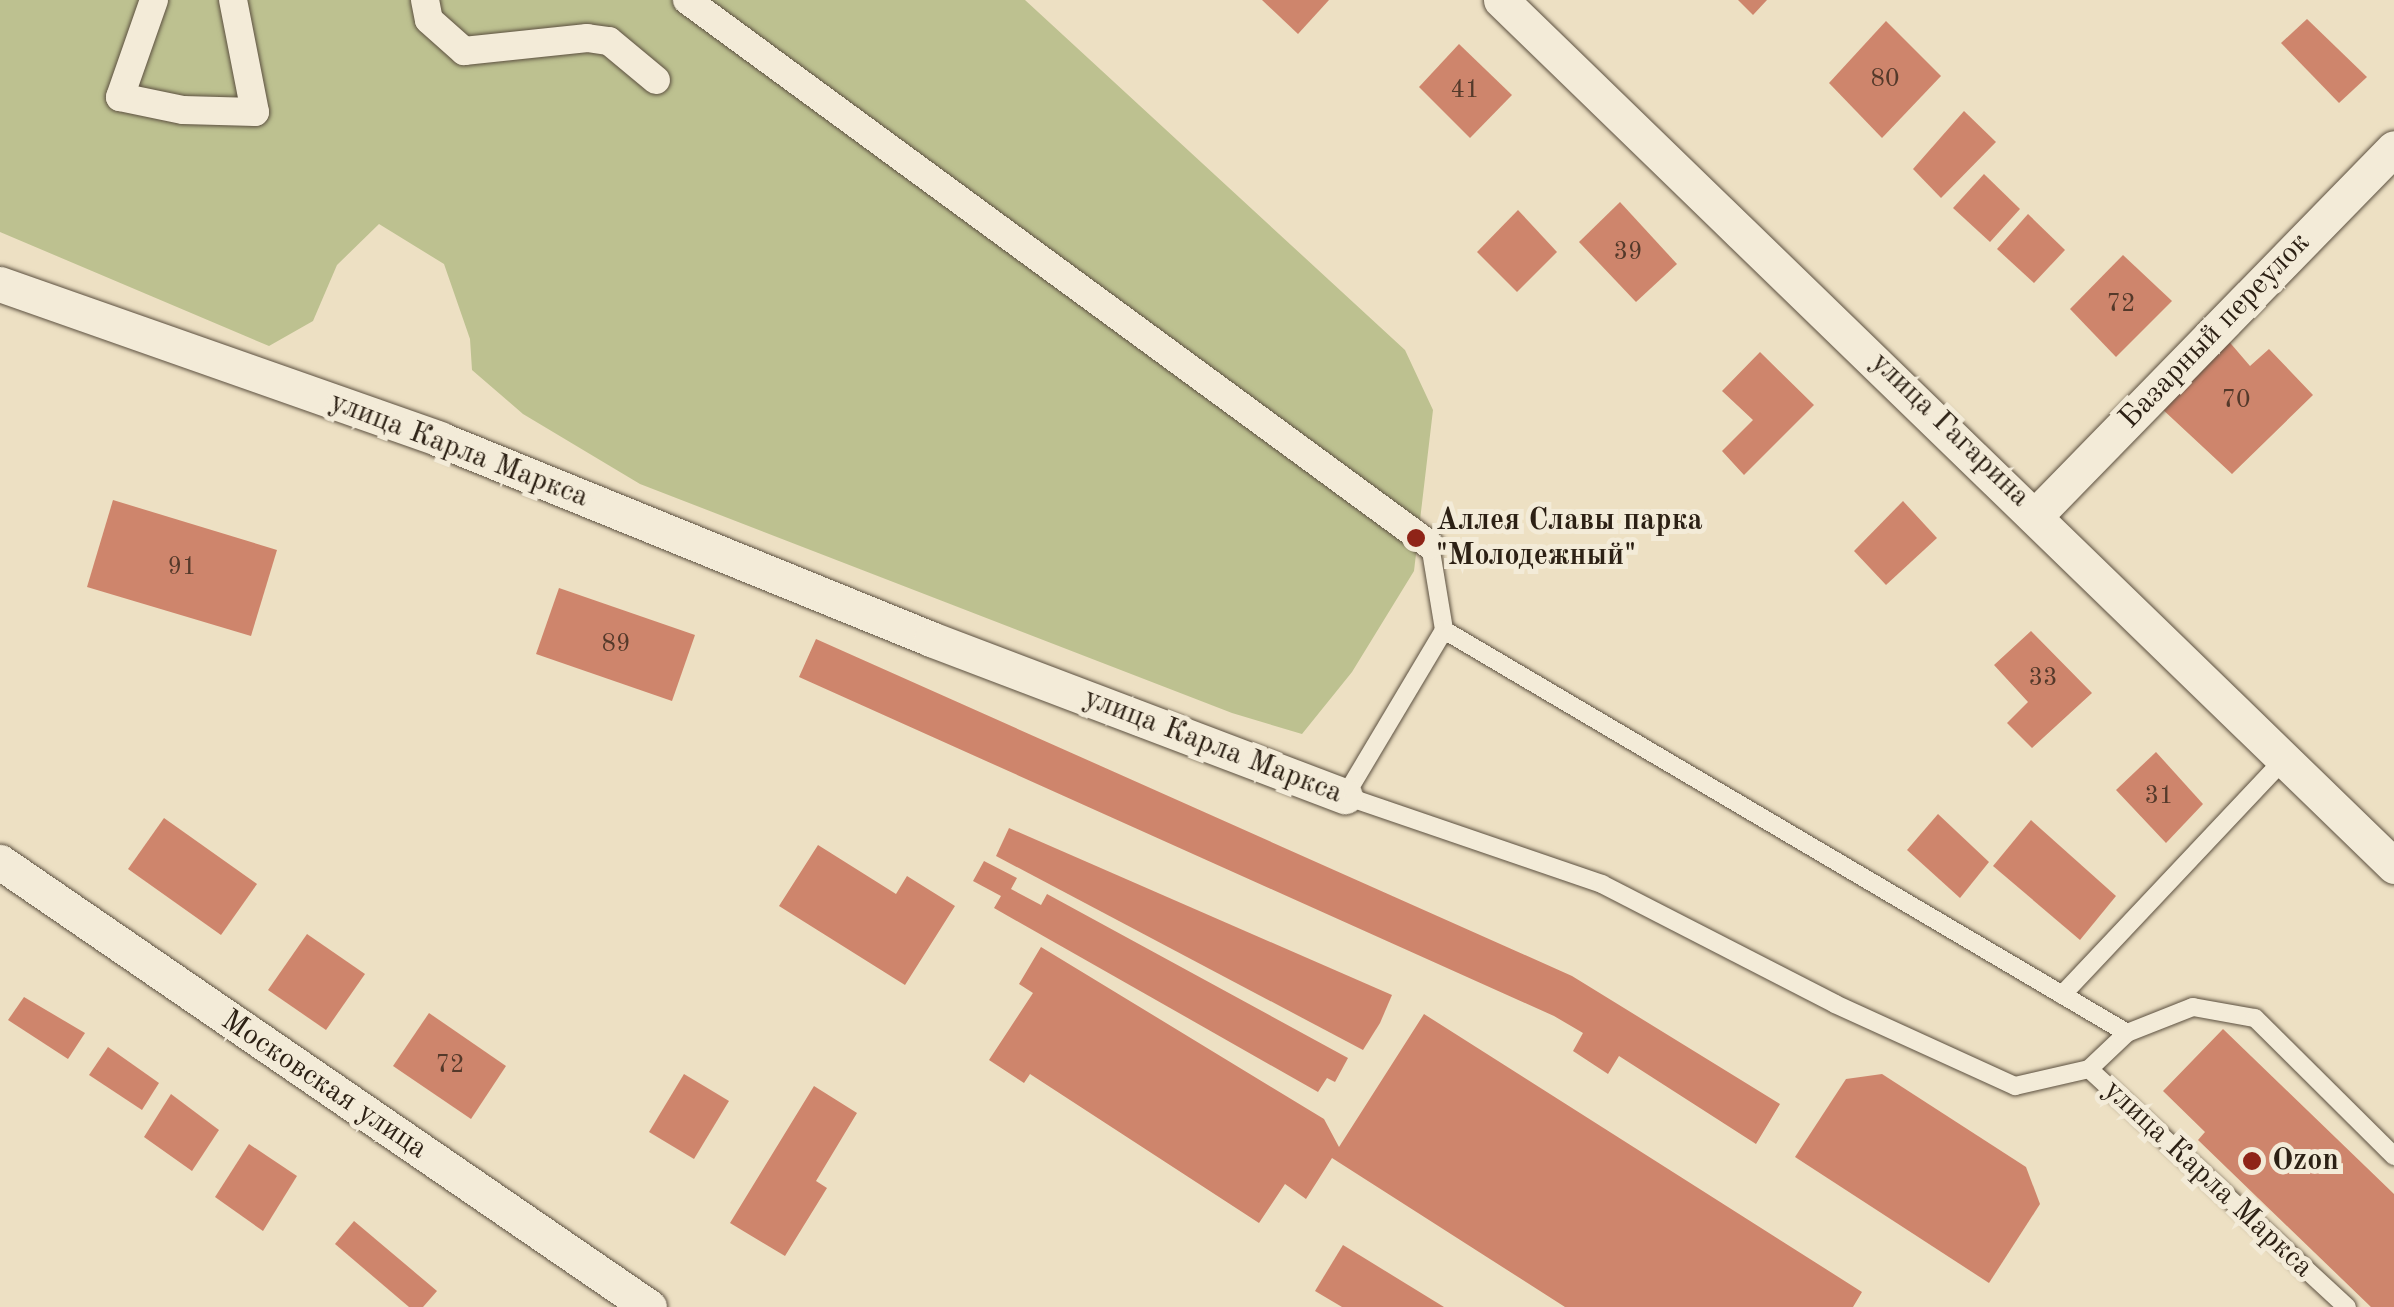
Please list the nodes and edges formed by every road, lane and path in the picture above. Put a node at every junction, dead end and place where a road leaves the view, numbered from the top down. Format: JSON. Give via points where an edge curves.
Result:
{"nodes":[{"id":1,"x":154,"y":0,"type":"edge"},
{"id":2,"x":233,"y":0,"type":"edge"},
{"id":3,"x":425,"y":0,"type":"edge"},
{"id":4,"x":687,"y":0,"type":"edge"},
{"id":5,"x":1500,"y":0,"type":"edge"},
{"id":6,"x":656,"y":80,"type":"dead end"},
{"id":7,"x":2394,"y":148,"type":"edge"},
{"id":8,"x":0,"y":284,"type":"edge"},
{"id":9,"x":2037,"y":514,"type":"junction"},
{"id":10,"x":1430,"y":545,"type":"joint"},
{"id":11,"x":1444,"y":630,"type":"junction"},
{"id":12,"x":2285,"y":758,"type":"junction"},
{"id":13,"x":1345,"y":796,"type":"junction"},
{"id":14,"x":0,"y":862,"type":"edge"},
{"id":15,"x":2394,"y":866,"type":"edge"},
{"id":16,"x":2062,"y":995,"type":"junction"},
{"id":17,"x":2127,"y":1033,"type":"junction"},
{"id":18,"x":2089,"y":1069,"type":"junction"},
{"id":19,"x":2394,"y":1156,"type":"edge"},
{"id":20,"x":649,"y":1307,"type":"edge"},
{"id":21,"x":2346,"y":1307,"type":"edge"}],
"edges":[{"from":1,"to":2,"type":"street","via":[[120,97],[183,110],[255,112]]},
{"from":3,"to":6,"type":"street","via":[[429,20],[464,52],[587,38],[610,42]]},
{"from":4,"to":10,"type":"street"},
{"from":5,"to":9,"type":"street","name":"улица Гагарина"},
{"from":7,"to":9,"type":"street","name":"Базарный переулок"},
{"from":8,"to":13,"type":"street","name":"улица Карла Маркса","via":[[457,446],[931,639]]},
{"from":9,"to":12,"type":"street","name":"улица Гагарина"},
{"from":10,"to":11,"type":"lane"},
{"from":11,"to":13,"type":"lane"},
{"from":11,"to":16,"type":"lane"},
{"from":12,"to":15,"type":"street","name":"улица Гагарина"},
{"from":12,"to":16,"type":"lane"},
{"from":13,"to":18,"type":"lane","name":"улица Карла Маркса","via":[[1602,884],[1835,1004],[2015,1086]]},
{"from":14,"to":20,"type":"street","name":"Московская улица"},
{"from":16,"to":17,"type":"lane"},
{"from":17,"to":18,"type":"lane"},
{"from":17,"to":19,"type":"lane","via":[[2194,1007],[2255,1018]]},
{"from":18,"to":21,"type":"lane","name":"улица Карла Маркса"}]}
